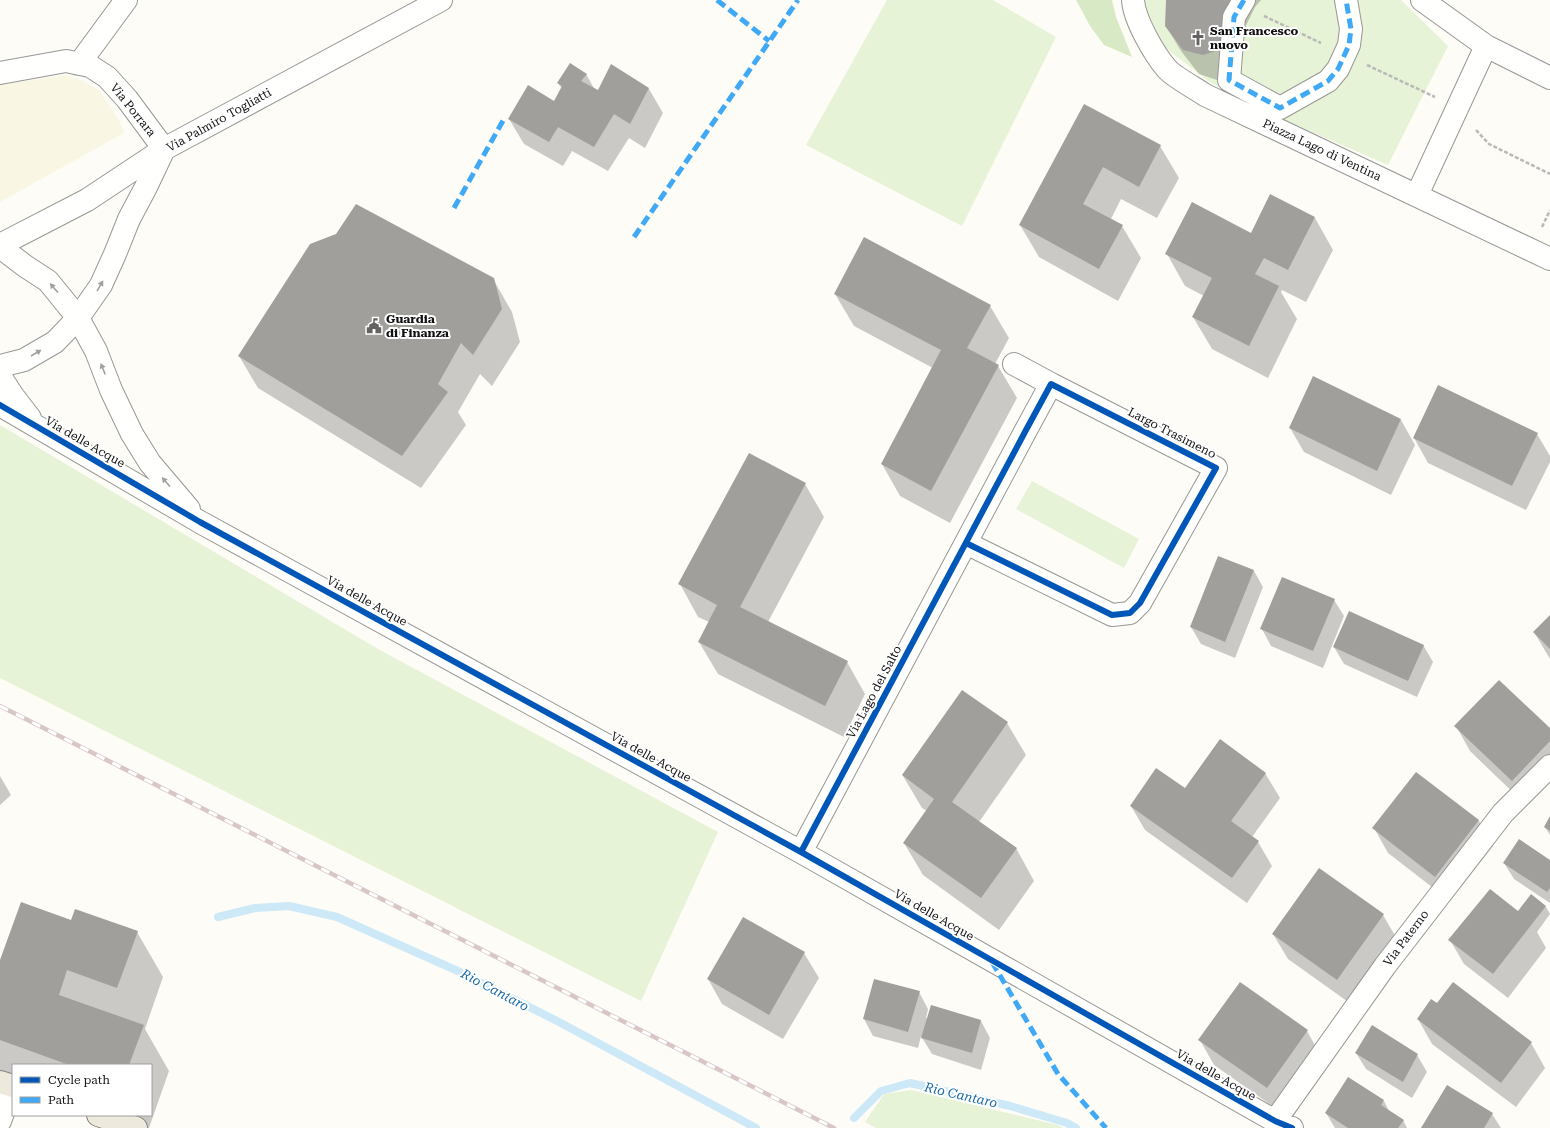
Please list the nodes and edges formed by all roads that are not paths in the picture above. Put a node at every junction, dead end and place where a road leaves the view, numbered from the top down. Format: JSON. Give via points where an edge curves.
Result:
{"nodes":[{"id":1,"x":126,"y":0,"type":"edge"},
{"id":2,"x":440,"y":0,"type":"edge"},
{"id":3,"x":1133,"y":0,"type":"edge"},
{"id":4,"x":1346,"y":0,"type":"edge"},
{"id":5,"x":1422,"y":0,"type":"edge"},
{"id":6,"x":1243,"y":2,"type":"edge"},
{"id":7,"x":1486,"y":46,"type":"junction"},
{"id":8,"x":79,"y":64,"type":"junction"},
{"id":9,"x":0,"y":73,"type":"edge"},
{"id":10,"x":1550,"y":78,"type":"edge"},
{"id":11,"x":164,"y":149,"type":"junction"},
{"id":12,"x":1417,"y":195,"type":"junction"},
{"id":13,"x":0,"y":246,"type":"edge"},
{"id":14,"x":1550,"y":259,"type":"edge"},
{"id":15,"x":78,"y":318,"type":"junction"},
{"id":16,"x":1014,"y":364,"type":"dead end"},
{"id":17,"x":0,"y":366,"type":"edge"},
{"id":18,"x":0,"y":376,"type":"edge"},
{"id":19,"x":1051,"y":384,"type":"junction"},
{"id":20,"x":0,"y":405,"type":"edge"},
{"id":21,"x":39,"y":428,"type":"junction"},
{"id":22,"x":200,"y":522,"type":"junction"},
{"id":23,"x":966,"y":542,"type":"junction"},
{"id":24,"x":1550,"y":766,"type":"edge"},
{"id":25,"x":801,"y":852,"type":"junction"},
{"id":26,"x":0,"y":1082,"type":"edge"},
{"id":27,"x":12,"y":1086,"type":"edge"},
{"id":28,"x":12,"y":1089,"type":"edge"},
{"id":29,"x":101,"y":1116,"type":"edge"},
{"id":30,"x":0,"y":1121,"type":"edge"},
{"id":31,"x":1283,"y":1124,"type":"edge"},
{"id":32,"x":136,"y":1128,"type":"edge"}],
"edges":[{"from":1,"to":8,"type":"street"},
{"from":2,"to":11,"type":"street","name":"Via Palmiro Togliatti"},
{"from":3,"to":12,"type":"street","name":"Piazza Lago di Ventina","via":[[1146,38],[1167,70],[1205,95]]},
{"from":4,"to":6,"type":"street","via":[[1351,29],[1349,45],[1338,68],[1328,81],[1280,108],[1229,80],[1234,17]]},
{"from":5,"to":7,"type":"street"},
{"from":7,"to":10,"type":"street"},
{"from":7,"to":12,"type":"street"},
{"from":8,"to":9,"type":"street","name":"Via Porrara","via":[[66,61]]},
{"from":8,"to":11,"type":"street","name":"Via Porrara","via":[[90,66],[106,77],[127,99]]},
{"from":11,"to":13,"type":"street","name":"Via Palmiro Togliatti","via":[[87,200]]},
{"from":15,"to":11,"type":"street","one_way":true,"via":[[101,285],[129,218]]},
{"from":12,"to":14,"type":"street","name":"Piazza Lago di Ventina"},
{"from":15,"to":13,"type":"street","one_way":true,"via":[[48,281]]},
{"from":17,"to":15,"type":"street","one_way":true,"via":[[24,360],[55,342]]},
{"from":22,"to":15,"type":"street","one_way":true,"via":[[150,464],[132,434],[96,351]]},
{"from":16,"to":19,"type":"street"},
{"from":18,"to":21,"type":"street"},
{"from":19,"to":23,"type":"street"},
{"from":19,"to":23,"type":"street","name":"Largo Trasimeno","via":[[1216,468],[1140,603],[1130,613],[1112,615]]},
{"from":20,"to":21,"type":"street","name":"Via delle Acque"},
{"from":21,"to":22,"type":"street","name":"Via delle Acque"},
{"from":22,"to":25,"type":"street","name":"Via delle Acque"},
{"from":23,"to":25,"type":"street","name":"Via Lago del Salto"},
{"from":24,"to":31,"type":"street","name":"Via Paterno","via":[[1503,813],[1385,966]]},
{"from":25,"to":31,"type":"street","name":"Via delle Acque"},
{"from":26,"to":27,"type":"main road"},
{"from":28,"to":30,"type":"street"},
{"from":29,"to":32,"type":"main road"}]}
